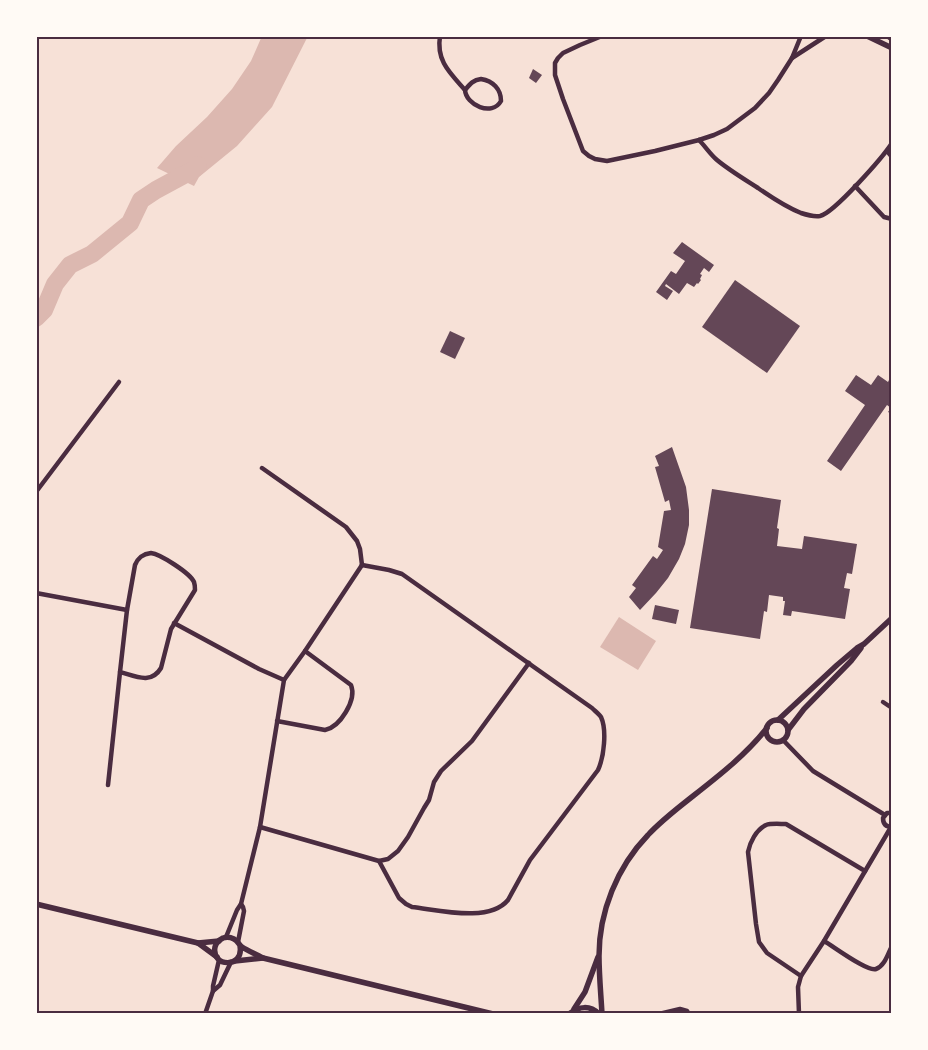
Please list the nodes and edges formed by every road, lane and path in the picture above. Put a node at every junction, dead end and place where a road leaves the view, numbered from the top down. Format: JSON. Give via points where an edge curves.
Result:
{"nodes":[{"id":1,"x":440,"y":36,"type":"edge"},
{"id":2,"x":602,"y":36,"type":"edge"},
{"id":3,"x":801,"y":36,"type":"edge"},
{"id":4,"x":826,"y":36,"type":"edge"},
{"id":5,"x":867,"y":36,"type":"edge"},
{"id":6,"x":888,"y":36,"type":"edge"},
{"id":7,"x":892,"y":39,"type":"edge"},
{"id":8,"x":892,"y":48,"type":"edge"},
{"id":9,"x":792,"y":58,"type":"junction"},
{"id":10,"x":465,"y":90,"type":"junction"},
{"id":11,"x":699,"y":140,"type":"junction"},
{"id":12,"x":892,"y":143,"type":"edge"},
{"id":13,"x":887,"y":151,"type":"junction"},
{"id":14,"x":892,"y":157,"type":"edge"},
{"id":15,"x":855,"y":186,"type":"junction"},
{"id":16,"x":892,"y":219,"type":"edge"},
{"id":17,"x":119,"y":382,"type":"dead end"},
{"id":18,"x":262,"y":468,"type":"dead end"},
{"id":19,"x":36,"y":492,"type":"edge"},
{"id":20,"x":362,"y":565,"type":"junction"},
{"id":21,"x":36,"y":593,"type":"edge"},
{"id":22,"x":127,"y":610,"type":"junction"},
{"id":23,"x":892,"y":618,"type":"edge"},
{"id":24,"x":174,"y":624,"type":"junction"},
{"id":25,"x":864,"y":644,"type":"junction"},
{"id":26,"x":306,"y":651,"type":"junction"},
{"id":27,"x":529,"y":664,"type":"junction"},
{"id":28,"x":120,"y":672,"type":"junction"},
{"id":29,"x":284,"y":680,"type":"junction"},
{"id":30,"x":883,"y":702,"type":"dead end"},
{"id":31,"x":892,"y":708,"type":"edge"},
{"id":32,"x":778,"y":720,"type":"junction"},
{"id":33,"x":277,"y":721,"type":"junction"},
{"id":34,"x":767,"y":728,"type":"junction"},
{"id":35,"x":788,"y":730,"type":"junction"},
{"id":36,"x":772,"y":740,"type":"junction"},
{"id":37,"x":783,"y":740,"type":"junction"},
{"id":38,"x":756,"y":742,"type":"junction"},
{"id":39,"x":108,"y":785,"type":"dead end"},
{"id":40,"x":892,"y":813,"type":"edge"},
{"id":41,"x":884,"y":815,"type":"junction"},
{"id":42,"x":891,"y":827,"type":"edge"},
{"id":43,"x":260,"y":828,"type":"junction"},
{"id":44,"x":379,"y":861,"type":"junction"},
{"id":45,"x":865,"y":871,"type":"junction"},
{"id":46,"x":36,"y":904,"type":"edge"},
{"id":47,"x":241,"y":904,"type":"junction"},
{"id":48,"x":226,"y":937,"type":"junction"},
{"id":49,"x":219,"y":941,"type":"junction"},
{"id":50,"x":824,"y":941,"type":"junction"},
{"id":51,"x":198,"y":943,"type":"junction"},
{"id":52,"x":239,"y":944,"type":"junction"},
{"id":53,"x":892,"y":946,"type":"edge"},
{"id":54,"x":599,"y":955,"type":"junction"},
{"id":55,"x":218,"y":958,"type":"junction"},
{"id":56,"x":263,"y":958,"type":"junction"},
{"id":57,"x":233,"y":962,"type":"junction"},
{"id":58,"x":801,"y":976,"type":"junction"},
{"id":59,"x":213,"y":991,"type":"junction"},
{"id":60,"x":574,"y":1010,"type":"junction"},
{"id":61,"x":205,"y":1014,"type":"edge"},
{"id":62,"x":493,"y":1014,"type":"edge"},
{"id":63,"x":569,"y":1014,"type":"edge"},
{"id":64,"x":601,"y":1014,"type":"edge"},
{"id":65,"x":644,"y":1014,"type":"edge"},
{"id":66,"x":653,"y":1014,"type":"edge"},
{"id":67,"x":659,"y":1014,"type":"edge"},
{"id":68,"x":689,"y":1014,"type":"edge"},
{"id":69,"x":798,"y":1014,"type":"edge"}],
"edges":[{"from":1,"to":10,"type":"street","via":[[442,61]]},
{"from":2,"to":11,"type":"street","via":[[563,53],[554,63],[562,99],[583,151],[588,156],[607,161]]},
{"from":3,"to":9,"type":"street"},
{"from":4,"to":9,"type":"street"},
{"from":5,"to":8,"type":"street"},
{"from":6,"to":7,"type":"street"},
{"from":9,"to":11,"type":"street","via":[[755,108],[727,129]]},
{"from":10,"to":10,"type":"street","via":[[471,102],[484,108],[495,108],[501,101],[500,93],[489,81],[474,81]]},
{"from":11,"to":15,"type":"street","via":[[716,159],[802,214],[821,216]]},
{"from":12,"to":13,"type":"street"},
{"from":13,"to":14,"type":"street"},
{"from":13,"to":15,"type":"street"},
{"from":15,"to":16,"type":"street","via":[[884,217]]},
{"from":17,"to":19,"type":"street"},
{"from":18,"to":20,"type":"street","via":[[346,527],[360,549]]},
{"from":20,"to":26,"type":"street"},
{"from":20,"to":27,"type":"street","via":[[402,574]]},
{"from":21,"to":22,"type":"street"},
{"from":22,"to":24,"type":"street","via":[[135,565],[145,554],[157,554],[186,574],[195,586],[193,595]]},
{"from":22,"to":28,"type":"street"},
{"from":23,"to":25,"type":"street"},
{"from":24,"to":28,"type":"street","via":[[158,673],[147,679]]},
{"from":24,"to":29,"type":"street"},
{"from":25,"to":32,"type":"street"},
{"from":25,"to":35,"type":"street"},
{"from":26,"to":29,"type":"street"},
{"from":26,"to":33,"type":"street","via":[[351,685],[350,705],[331,729]]},
{"from":27,"to":44,"type":"street","via":[[472,741],[441,771],[408,837],[398,850]]},
{"from":27,"to":44,"type":"street","via":[[600,716],[604,745],[598,770],[530,860],[504,906],[472,914],[412,907],[399,898]]},
{"from":28,"to":39,"type":"street"},
{"from":29,"to":33,"type":"street"},
{"from":30,"to":31,"type":"street"},
{"from":32,"to":34,"type":"street"},
{"from":32,"to":35,"type":"street","via":[[785,723]]},
{"from":33,"to":43,"type":"street"},
{"from":34,"to":36,"type":"street","via":[[767,735]]},
{"from":34,"to":38,"type":"street"},
{"from":35,"to":37,"type":"street"},
{"from":36,"to":37,"type":"street"},
{"from":36,"to":38,"type":"street"},
{"from":37,"to":41,"type":"street","via":[[814,771]]},
{"from":38,"to":54,"type":"street","via":[[667,817],[637,847],[612,889],[602,925]]},
{"from":40,"to":41,"type":"street"},
{"from":41,"to":42,"type":"street","via":[[883,822]]},
{"from":42,"to":45,"type":"street"},
{"from":43,"to":44,"type":"street"},
{"from":43,"to":47,"type":"street"},
{"from":45,"to":50,"type":"street"},
{"from":45,"to":58,"type":"street","via":[[786,824],[765,825],[750,842],[748,852],[759,942],[767,953]]},
{"from":46,"to":51,"type":"street"},
{"from":47,"to":48,"type":"street"},
{"from":47,"to":52,"type":"street","via":[[244,911]]},
{"from":48,"to":49,"type":"street"},
{"from":48,"to":52,"type":"street"},
{"from":49,"to":51,"type":"street"},
{"from":49,"to":55,"type":"street","via":[[215,948]]},
{"from":50,"to":53,"type":"street","via":[[865,967],[874,969],[882,966]]},
{"from":50,"to":58,"type":"street"},
{"from":51,"to":55,"type":"street"},
{"from":52,"to":56,"type":"street"},
{"from":52,"to":57,"type":"street","via":[[240,954]]},
{"from":54,"to":60,"type":"street","via":[[585,992]]},
{"from":54,"to":64,"type":"street"},
{"from":55,"to":57,"type":"street","via":[[223,962]]},
{"from":55,"to":59,"type":"street"},
{"from":56,"to":57,"type":"street"},
{"from":56,"to":62,"type":"street"},
{"from":57,"to":59,"type":"street"},
{"from":58,"to":69,"type":"street"},
{"from":59,"to":61,"type":"street"},
{"from":60,"to":63,"type":"street"},
{"from":60,"to":64,"type":"street","via":[[589,1008]]},
{"from":65,"to":66,"type":"street"},
{"from":67,"to":68,"type":"street","via":[[680,1009]]}]}
